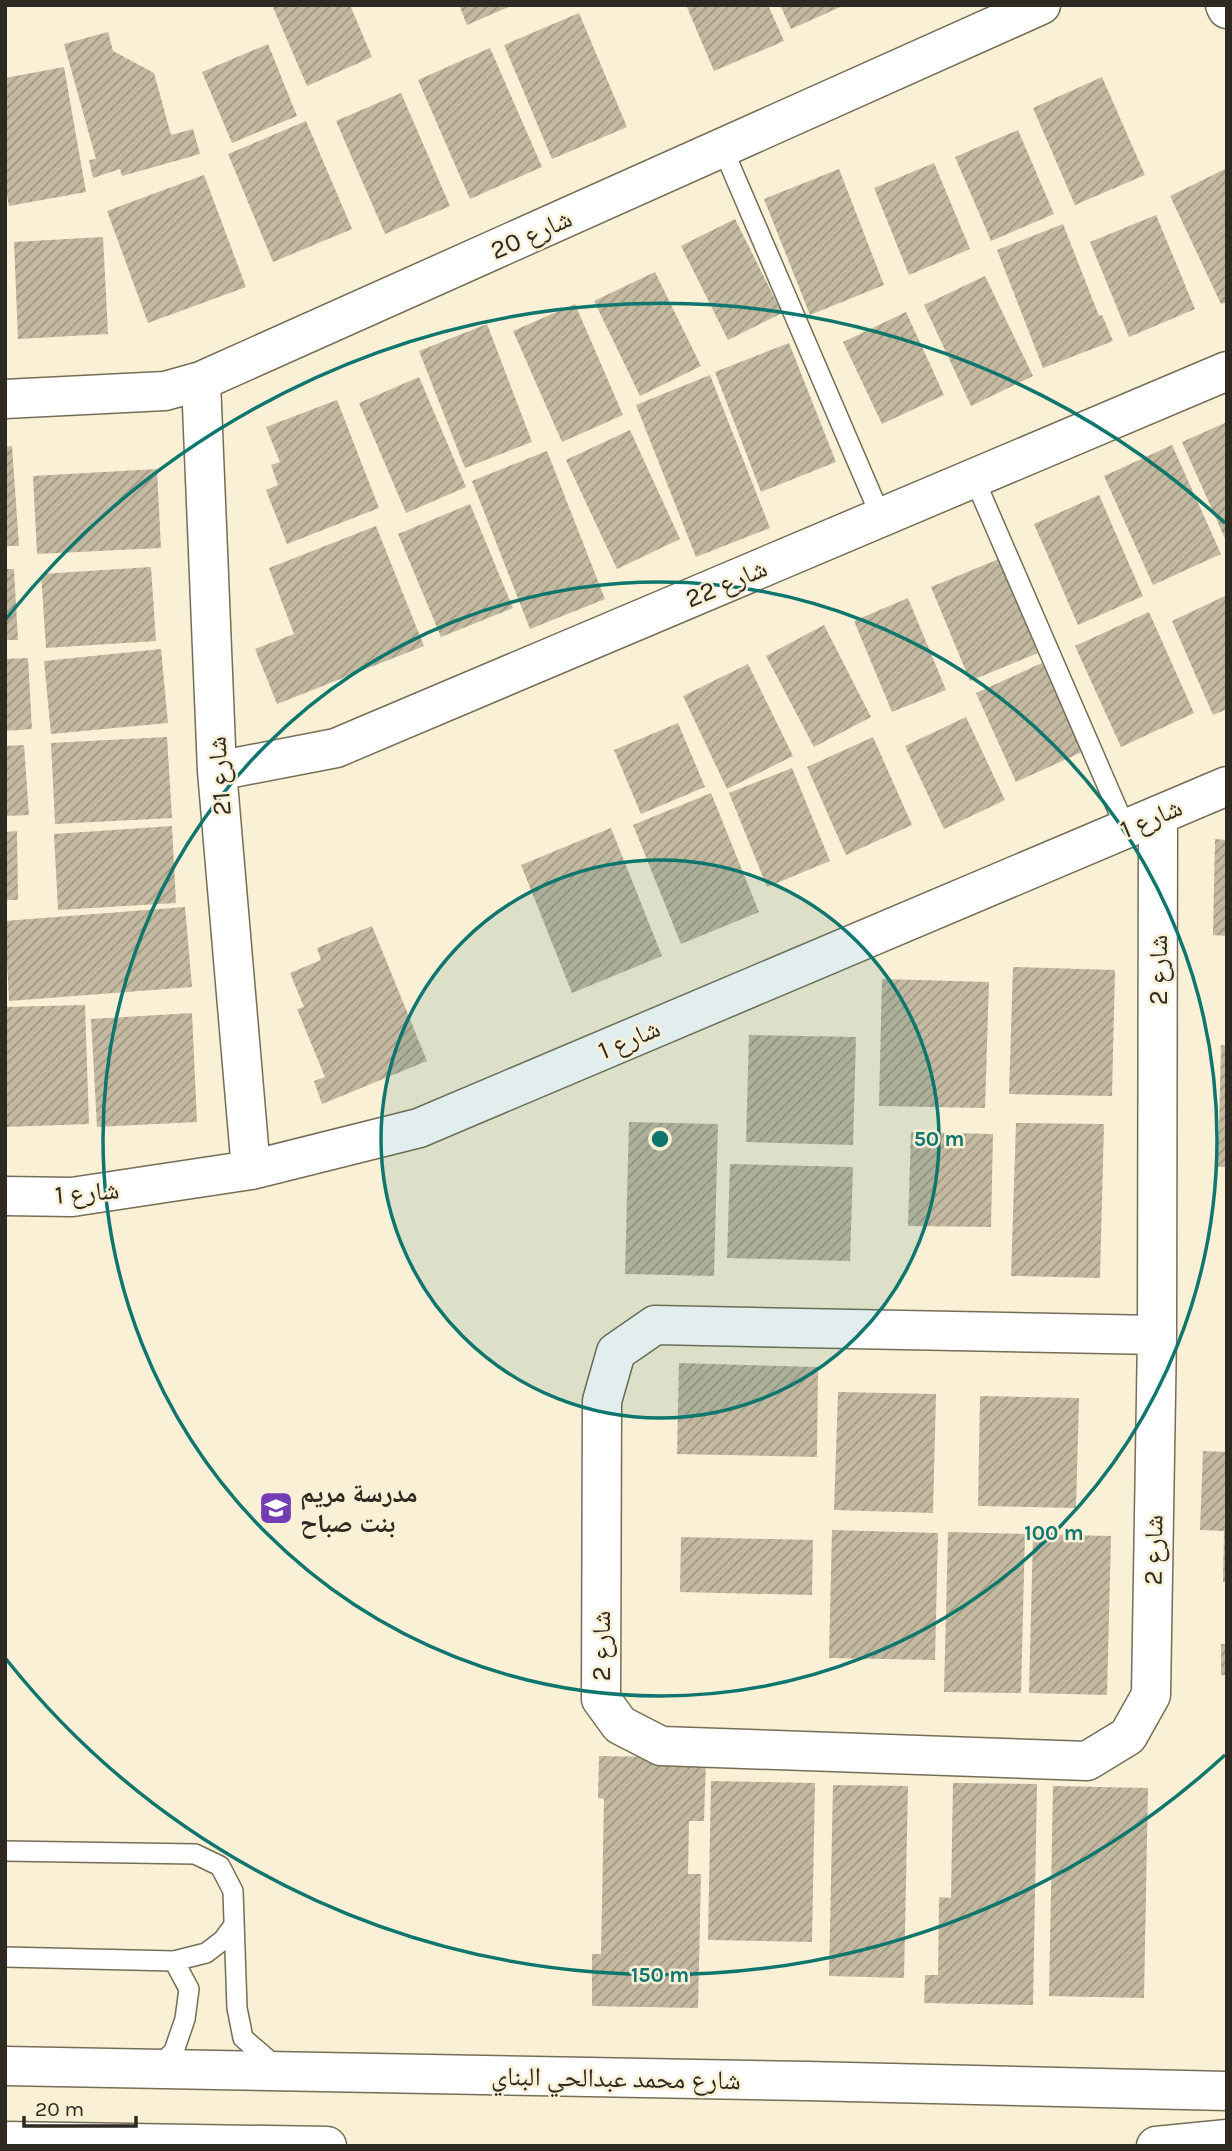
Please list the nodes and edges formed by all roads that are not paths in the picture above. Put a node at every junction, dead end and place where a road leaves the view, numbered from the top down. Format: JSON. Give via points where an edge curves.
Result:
{"nodes":[{"id":1,"x":1041,"y":5,"type":"edge"},
{"id":2,"x":723,"y":149,"type":"junction"},
{"id":3,"x":1227,"y":371,"type":"edge"},
{"id":4,"x":201,"y":382,"type":"junction"},
{"id":5,"x":5,"y":399,"type":"edge"},
{"id":6,"x":974,"y":478,"type":"junction"},
{"id":7,"x":881,"y":517,"type":"junction"},
{"id":8,"x":217,"y":771,"type":"junction"},
{"id":9,"x":1227,"y":786,"type":"edge"},
{"id":10,"x":1142,"y":822,"type":"junction"},
{"id":11,"x":251,"y":1170,"type":"junction"},
{"id":12,"x":5,"y":1196,"type":"edge"},
{"id":13,"x":1157,"y":1335,"type":"junction"},
{"id":14,"x":5,"y":1851,"type":"edge"},
{"id":15,"x":234,"y":1925,"type":"junction"},
{"id":16,"x":5,"y":1957,"type":"edge"},
{"id":17,"x":174,"y":1961,"type":"junction"},
{"id":18,"x":5,"y":2066,"type":"edge"},
{"id":19,"x":156,"y":2069,"type":"junction"},
{"id":20,"x":270,"y":2072,"type":"junction"},
{"id":21,"x":5,"y":2087,"type":"edge"},
{"id":22,"x":1227,"y":2091,"type":"edge"},
{"id":23,"x":1227,"y":2139,"type":"edge"},
{"id":24,"x":5,"y":2141,"type":"edge"},
{"id":25,"x":327,"y":2146,"type":"edge"},
{"id":26,"x":1156,"y":2146,"type":"edge"}],
"edges":[{"from":1,"to":2,"type":"street","name":"شارع 20"},
{"from":2,"to":4,"type":"street","name":"شارع 20"},
{"from":2,"to":7,"type":"lane"},
{"from":3,"to":6,"type":"street","name":"شارع 22"},
{"from":4,"to":5,"type":"street","name":"شارع 20","via":[[165,391]]},
{"from":4,"to":8,"type":"street","name":"شارع 21"},
{"from":6,"to":7,"type":"street","name":"شارع 22"},
{"from":6,"to":10,"type":"lane"},
{"from":7,"to":8,"type":"street","name":"شارع 22","via":[[336,748]]},
{"from":8,"to":11,"type":"street","name":"شارع 21"},
{"from":9,"to":10,"type":"street","name":"شارع 1"},
{"from":10,"to":11,"type":"street","name":"شارع 1","via":[[419,1128]]},
{"from":10,"to":13,"type":"street","name":"شارع 2"},
{"from":11,"to":12,"type":"street","name":"شارع 1","via":[[72,1197]]},
{"from":13,"to":13,"type":"street","name":"شارع 2","via":[[1151,1696],[1128,1736],[1087,1761],[662,1746],[620,1725],[601,1699],[602,1401],[616,1352],[655,1325]]},
{"from":14,"to":15,"type":"lane","via":[[195,1854],[220,1866],[233,1891]]},
{"from":15,"to":17,"type":"lane","via":[[206,1953]]},
{"from":15,"to":20,"type":"lane","via":[[237,2008],[243,2038]]},
{"from":16,"to":17,"type":"lane"},
{"from":17,"to":19,"type":"lane","via":[[189,1989],[186,2009],[174,2052]]},
{"from":18,"to":19,"type":"street","name":"شارع محمد عبدالحي البناي"},
{"from":19,"to":20,"type":"street","name":"شارع محمد عبدالحي البناي"},
{"from":20,"to":21,"type":"street","via":[[147,2088]]},
{"from":20,"to":22,"type":"street","name":"شارع محمد عبدالحي البناي"},
{"from":23,"to":26,"type":"street"},
{"from":24,"to":25,"type":"street"}]}
